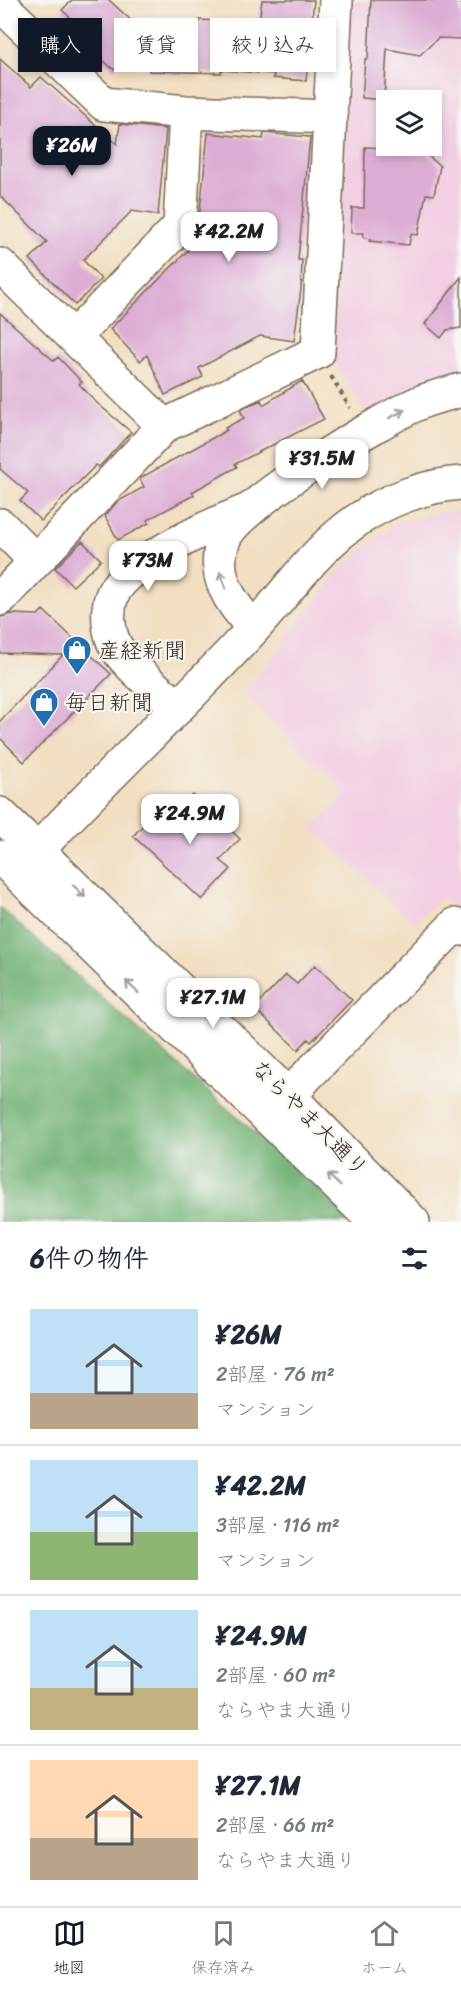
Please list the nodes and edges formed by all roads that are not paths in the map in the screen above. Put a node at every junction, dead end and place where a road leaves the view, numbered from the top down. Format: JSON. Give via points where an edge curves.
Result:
{"nodes":[{"id":1,"x":336,"y":0,"type":"edge"},
{"id":2,"x":0,"y":4,"type":"edge"},
{"id":3,"x":186,"y":112,"type":"junction"},
{"id":4,"x":331,"y":117,"type":"junction"},
{"id":5,"x":0,"y":265,"type":"edge"},
{"id":6,"x":74,"y":337,"type":"junction"},
{"id":7,"x":461,"y":390,"type":"edge"},
{"id":8,"x":164,"y":426,"type":"junction"},
{"id":9,"x":461,"y":483,"type":"edge"},
{"id":10,"x":248,"y":510,"type":"junction"},
{"id":11,"x":0,"y":525,"type":"edge"},
{"id":12,"x":36,"y":561,"type":"junction"},
{"id":13,"x":0,"y":599,"type":"edge"},
{"id":14,"x":254,"y":628,"type":"junction"},
{"id":15,"x":177,"y":706,"type":"junction"},
{"id":16,"x":0,"y":814,"type":"edge"},
{"id":17,"x":17,"y":860,"type":"edge"},
{"id":18,"x":461,"y":929,"type":"edge"},
{"id":19,"x":290,"y":1097,"type":"junction"},
{"id":20,"x":375,"y":1222,"type":"edge"},
{"id":21,"x":412,"y":1222,"type":"edge"}],
"edges":[{"from":1,"to":4,"type":"street"},
{"from":2,"to":3,"type":"street","via":[[104,104]]},
{"from":3,"to":4,"type":"street"},
{"from":3,"to":6,"type":"street","via":[[180,226]]},
{"from":4,"to":8,"type":"street","via":[[318,352]]},
{"from":5,"to":6,"type":"street"},
{"from":6,"to":8,"type":"street"},
{"from":10,"to":7,"type":"street","one_way":true,"via":[[363,431],[423,401]]},
{"from":8,"to":12,"type":"street"},
{"from":9,"to":14,"type":"street","via":[[417,492],[358,520],[314,558]]},
{"from":14,"to":10,"type":"street","one_way":true,"via":[[233,606],[219,567],[225,538]]},
{"from":10,"to":15,"type":"street","via":[[205,527],[133,572],[113,594],[109,621],[111,636],[120,652]]},
{"from":11,"to":12,"type":"street"},
{"from":12,"to":13,"type":"street"},
{"from":14,"to":15,"type":"street"},
{"from":15,"to":17,"type":"street"},
{"from":16,"to":17,"type":"street","name":"ならやま大通り"},
{"from":17,"to":19,"type":"street","name":"ならやま大通り","one_way":true},
{"from":20,"to":17,"type":"street","name":"ならやま大通り","one_way":true},
{"from":18,"to":19,"type":"street","via":[[455,925],[304,1078]]},
{"from":19,"to":21,"type":"street","name":"ならやま大通り"}]}
